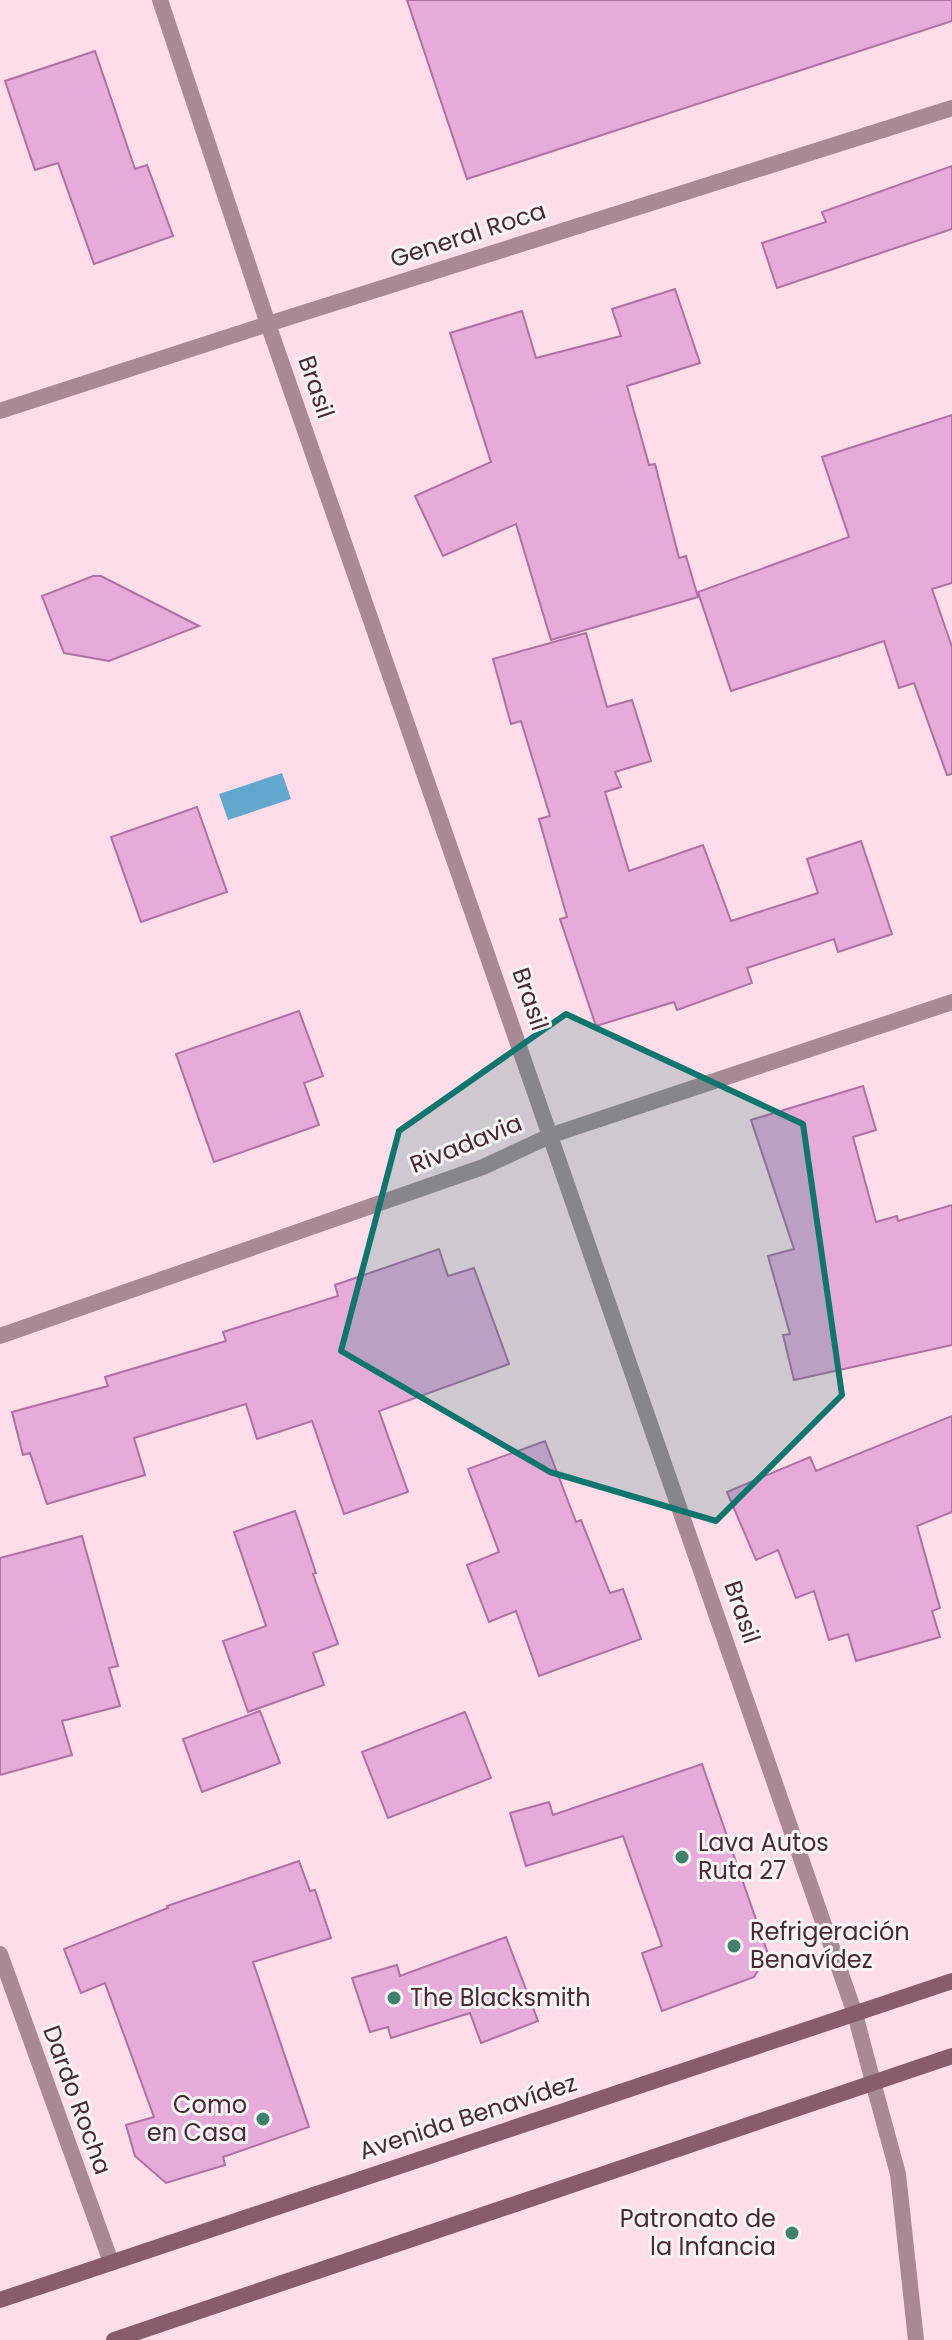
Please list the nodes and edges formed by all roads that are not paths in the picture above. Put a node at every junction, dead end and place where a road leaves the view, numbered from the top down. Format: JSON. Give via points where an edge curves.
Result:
{"nodes":[{"id":1,"x":160,"y":0,"type":"edge"},
{"id":2,"x":952,"y":108,"type":"edge"},
{"id":3,"x":268,"y":324,"type":"junction"},
{"id":4,"x":0,"y":411,"type":"edge"},
{"id":5,"x":952,"y":1002,"type":"edge"},
{"id":6,"x":552,"y":1135,"type":"junction"},
{"id":7,"x":0,"y":1336,"type":"edge"},
{"id":8,"x":0,"y":1954,"type":"edge"},
{"id":9,"x":952,"y":1981,"type":"edge"},
{"id":10,"x":855,"y":2014,"type":"junction"},
{"id":11,"x":952,"y":2056,"type":"edge"},
{"id":12,"x":873,"y":2082,"type":"junction"},
{"id":13,"x":111,"y":2262,"type":"junction"},
{"id":14,"x":0,"y":2300,"type":"edge"},
{"id":15,"x":114,"y":2340,"type":"edge"},
{"id":16,"x":916,"y":2340,"type":"edge"}],
"edges":[{"from":1,"to":3,"type":"street","name":"Brasil"},
{"from":2,"to":3,"type":"street","name":"General Roca"},
{"from":3,"to":4,"type":"street","name":"General Roca"},
{"from":3,"to":6,"type":"street","name":"Brasil"},
{"from":5,"to":6,"type":"street","name":"Rivadavia"},
{"from":6,"to":7,"type":"street","name":"Rivadavia","via":[[483,1167]]},
{"from":6,"to":10,"type":"street","name":"Brasil"},
{"from":8,"to":13,"type":"street","name":"Dardo Rocha"},
{"from":9,"to":10,"type":"main road","name":"Avenida Benavídez"},
{"from":10,"to":12,"type":"street","name":"Brasil"},
{"from":10,"to":13,"type":"main road","name":"Avenida Benavídez"},
{"from":11,"to":12,"type":"main road"},
{"from":12,"to":15,"type":"main road"},
{"from":12,"to":16,"type":"street","name":"Brasil","via":[[898,2174]]},
{"from":13,"to":14,"type":"main road","name":"Avenida Benavídez"}]}
